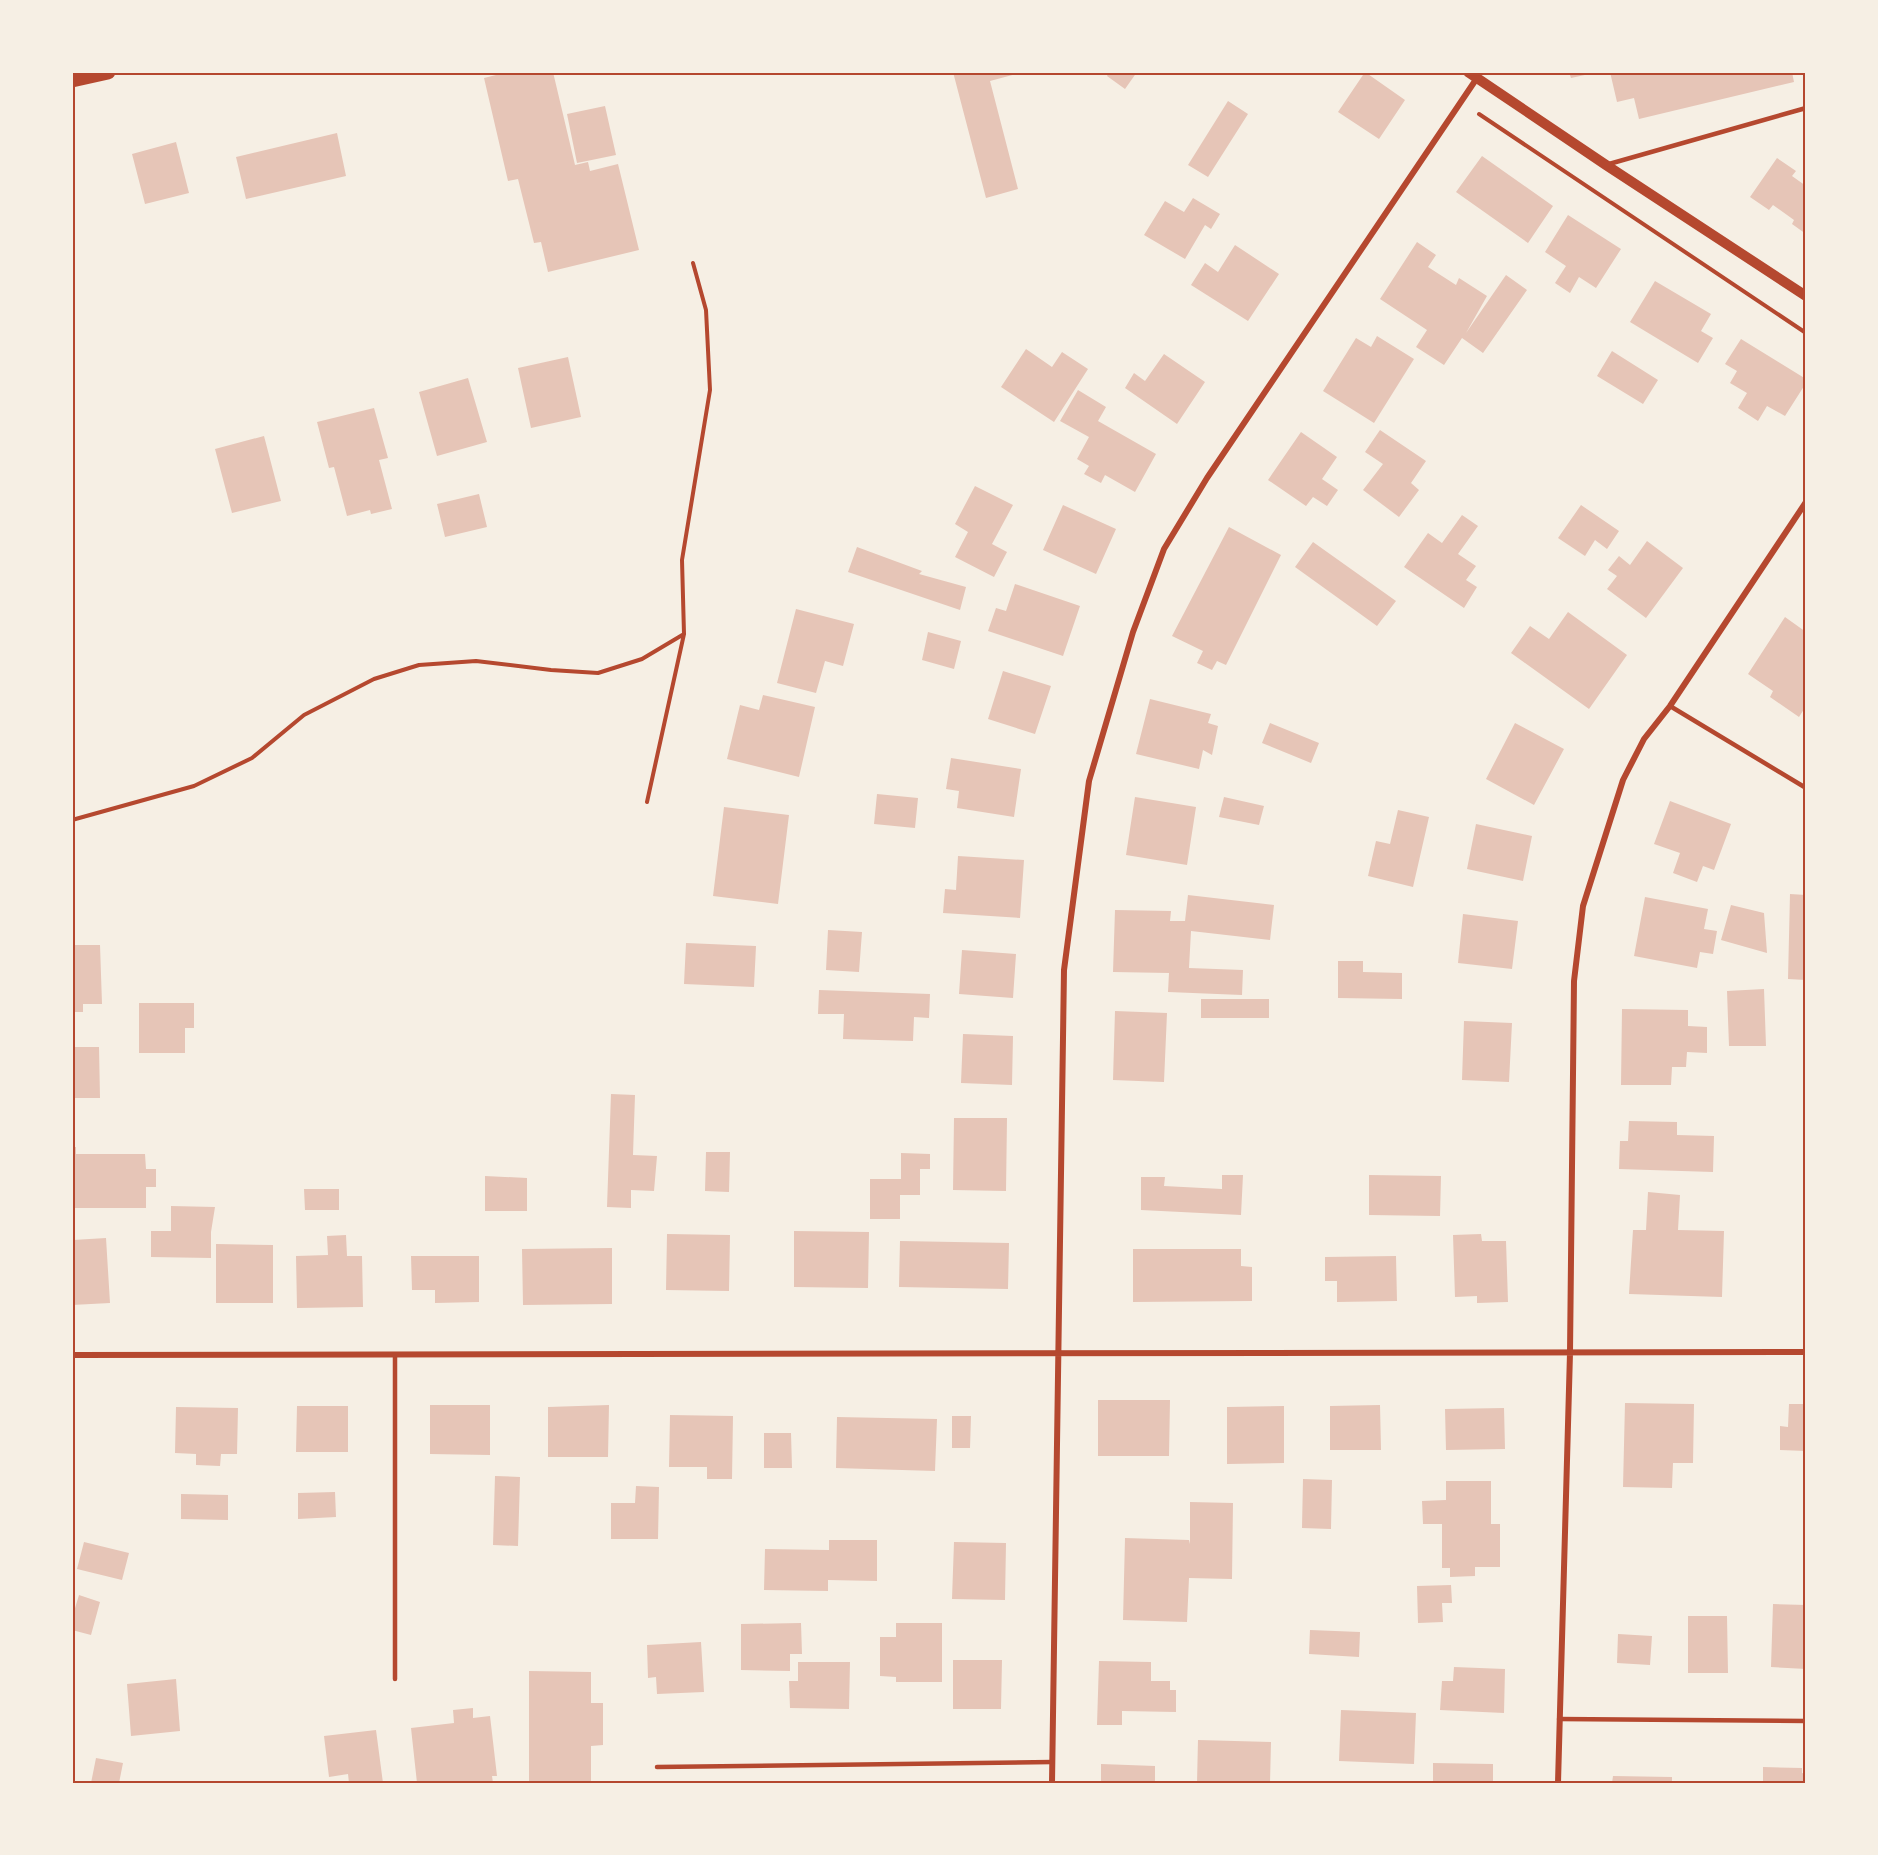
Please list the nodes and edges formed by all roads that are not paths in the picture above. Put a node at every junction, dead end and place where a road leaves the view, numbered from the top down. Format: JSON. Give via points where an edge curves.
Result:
{"nodes":[{"id":1,"x":108,"y":72,"type":"edge"},
{"id":2,"x":1472,"y":75,"type":"edge"},
{"id":3,"x":72,"y":80,"type":"edge"},
{"id":4,"x":1806,"y":108,"type":"edge"},
{"id":5,"x":1606,"y":165,"type":"junction"},
{"id":6,"x":1806,"y":297,"type":"edge"},
{"id":7,"x":1806,"y":502,"type":"edge"},
{"id":8,"x":1670,"y":706,"type":"junction"},
{"id":9,"x":1806,"y":788,"type":"edge"},
{"id":10,"x":1806,"y":1352,"type":"edge"},
{"id":11,"x":1058,"y":1353,"type":"junction"},
{"id":12,"x":1570,"y":1353,"type":"junction"},
{"id":13,"x":72,"y":1355,"type":"edge"},
{"id":14,"x":395,"y":1355,"type":"junction"},
{"id":15,"x":395,"y":1679,"type":"dead end"},
{"id":16,"x":1559,"y":1719,"type":"junction"},
{"id":17,"x":1806,"y":1721,"type":"edge"},
{"id":18,"x":1052,"y":1762,"type":"junction"},
{"id":19,"x":657,"y":1767,"type":"dead end"},
{"id":20,"x":1052,"y":1783,"type":"edge"},
{"id":21,"x":1558,"y":1783,"type":"edge"}],
"edges":[{"from":1,"to":3,"type":"main road"},
{"from":2,"to":5,"type":"street"},
{"from":2,"to":11,"type":"street","via":[[1461,102],[1207,478],[1164,549],[1132,632],[1089,781],[1064,970]]},
{"from":4,"to":5,"type":"lane"},
{"from":5,"to":6,"type":"street"},
{"from":7,"to":8,"type":"street"},
{"from":8,"to":9,"type":"lane"},
{"from":8,"to":12,"type":"street","via":[[1644,739],[1623,780],[1583,906],[1574,981]]},
{"from":10,"to":12,"type":"street"},
{"from":11,"to":12,"type":"street"},
{"from":11,"to":14,"type":"street"},
{"from":11,"to":18,"type":"street"},
{"from":12,"to":16,"type":"street"},
{"from":13,"to":14,"type":"street"},
{"from":14,"to":15,"type":"lane"},
{"from":16,"to":17,"type":"lane"},
{"from":16,"to":21,"type":"street"},
{"from":18,"to":19,"type":"lane"},
{"from":18,"to":20,"type":"street"}]}
